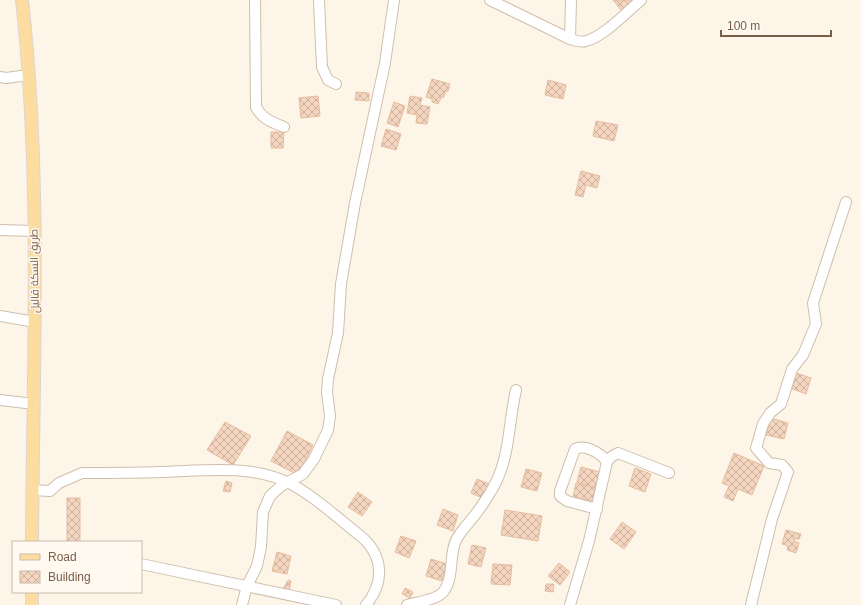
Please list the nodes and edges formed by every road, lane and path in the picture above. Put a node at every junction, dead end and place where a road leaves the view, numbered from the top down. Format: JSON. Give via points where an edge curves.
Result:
{"nodes":[{"id":1,"x":22,"y":0,"type":"edge"},
{"id":2,"x":255,"y":0,"type":"edge"},
{"id":3,"x":319,"y":0,"type":"edge"},
{"id":4,"x":394,"y":0,"type":"edge"},
{"id":5,"x":490,"y":0,"type":"edge"},
{"id":6,"x":571,"y":0,"type":"edge"},
{"id":7,"x":641,"y":0,"type":"edge"},
{"id":8,"x":570,"y":39,"type":"junction"},
{"id":9,"x":29,"y":75,"type":"junction"},
{"id":10,"x":0,"y":77,"type":"edge"},
{"id":11,"x":336,"y":84,"type":"dead end"},
{"id":12,"x":284,"y":127,"type":"dead end"},
{"id":13,"x":846,"y":202,"type":"dead end"},
{"id":14,"x":0,"y":230,"type":"edge"},
{"id":15,"x":34,"y":231,"type":"junction"},
{"id":16,"x":0,"y":316,"type":"edge"},
{"id":17,"x":35,"y":322,"type":"junction"},
{"id":18,"x":516,"y":390,"type":"dead end"},
{"id":19,"x":0,"y":400,"type":"edge"},
{"id":20,"x":34,"y":404,"type":"junction"},
{"id":21,"x":606,"y":462,"type":"junction"},
{"id":22,"x":669,"y":473,"type":"dead end"},
{"id":23,"x":288,"y":482,"type":"junction"},
{"id":24,"x":32,"y":490,"type":"junction"},
{"id":25,"x":596,"y":509,"type":"junction"},
{"id":26,"x":32,"y":541,"type":"edge"},
{"id":27,"x":142,"y":564,"type":"edge"},
{"id":28,"x":247,"y":586,"type":"junction"},
{"id":29,"x":32,"y":593,"type":"edge"},
{"id":30,"x":32,"y":605,"type":"edge"},
{"id":31,"x":242,"y":605,"type":"edge"},
{"id":32,"x":336,"y":605,"type":"edge"},
{"id":33,"x":366,"y":605,"type":"edge"},
{"id":34,"x":407,"y":605,"type":"edge"},
{"id":35,"x":570,"y":605,"type":"edge"},
{"id":36,"x":751,"y":605,"type":"edge"}],
"edges":[{"from":1,"to":9,"type":"main road","name":"طريق السكة قاليل"},
{"from":2,"to":12,"type":"street","via":[[256,107],[266,119]]},
{"from":3,"to":11,"type":"street","via":[[322,67],[328,80]]},
{"from":4,"to":23,"type":"street","via":[[385,63],[355,203],[342,284],[338,333],[326,392],[330,416],[328,430],[314,459],[303,474]]},
{"from":5,"to":8,"type":"street"},
{"from":6,"to":8,"type":"street"},
{"from":7,"to":8,"type":"street","via":[[593,38],[584,42]]},
{"from":9,"to":10,"type":"street"},
{"from":9,"to":15,"type":"main road","name":"طريق السكة قاليل"},
{"from":13,"to":36,"type":"street","via":[[813,303],[816,324],[803,355],[792,369],[782,404],[770,413],[760,430],[756,448],[769,462],[782,465],[788,472],[772,519]]},
{"from":14,"to":15,"type":"street"},
{"from":15,"to":17,"type":"main road","name":"طريق السكة قاليل"},
{"from":16,"to":17,"type":"street"},
{"from":17,"to":20,"type":"main road","name":"طريق السكة قاليل"},
{"from":18,"to":34,"type":"street","via":[[498,479],[457,537],[444,591],[440,595]]},
{"from":19,"to":20,"type":"street"},
{"from":20,"to":24,"type":"main road","name":"طريق السكة قاليل"},
{"from":21,"to":22,"type":"street","via":[[618,453]]},
{"from":21,"to":25,"type":"street"},
{"from":21,"to":25,"type":"street","via":[[598,453],[581,447],[575,449],[560,491],[560,496],[567,501]]},
{"from":23,"to":24,"type":"street","via":[[270,475],[232,470],[82,473],[59,483],[50,491]]},
{"from":23,"to":28,"type":"street","via":[[270,496],[263,512],[257,566]]},
{"from":23,"to":33,"type":"street","via":[[372,546],[377,558],[378,584],[374,596]]},
{"from":24,"to":26,"type":"main road","name":"طريق السكة قاليل"},
{"from":25,"to":35,"type":"street"},
{"from":27,"to":28,"type":"street"},
{"from":28,"to":31,"type":"street"},
{"from":28,"to":32,"type":"street"},
{"from":29,"to":30,"type":"main road"}]}
